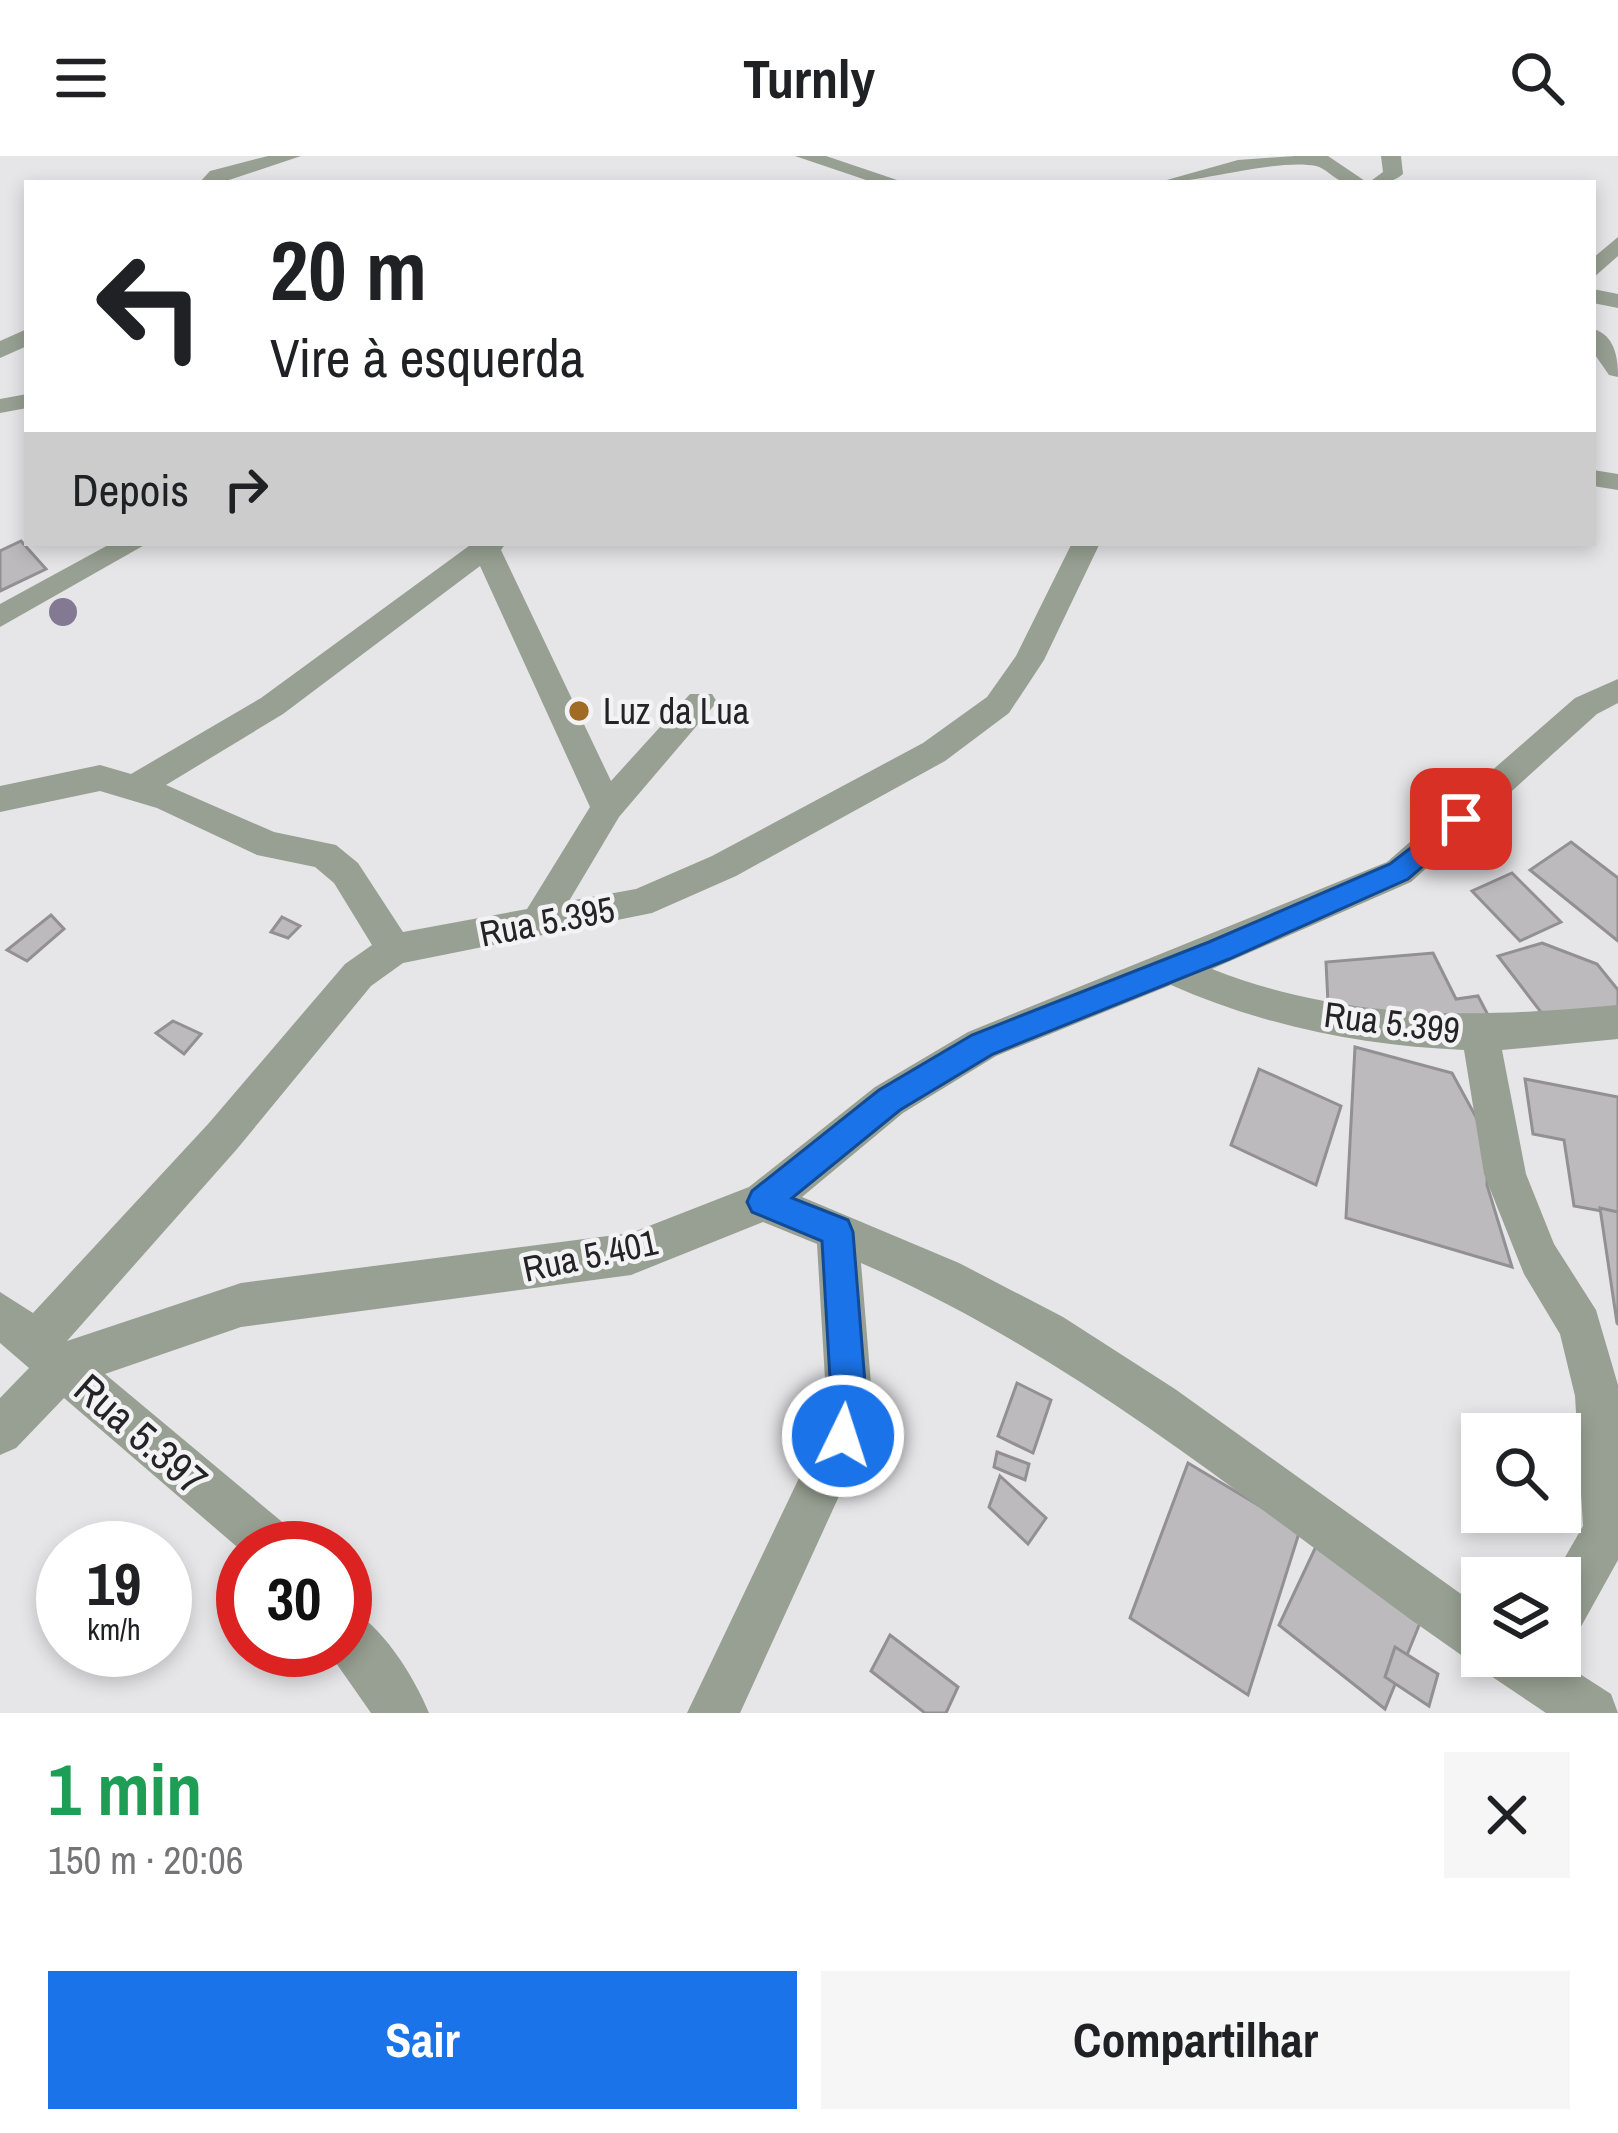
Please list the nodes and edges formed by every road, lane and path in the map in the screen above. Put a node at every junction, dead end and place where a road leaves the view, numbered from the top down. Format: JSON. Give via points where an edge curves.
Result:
{"nodes":[{"id":1,"x":291,"y":156,"type":"edge"},
{"id":2,"x":805,"y":156,"type":"edge"},
{"id":3,"x":855,"y":156,"type":"edge"},
{"id":4,"x":1317,"y":158,"type":"edge"},
{"id":5,"x":835,"y":167,"type":"junction"},
{"id":6,"x":211,"y":180,"type":"edge"},
{"id":7,"x":808,"y":180,"type":"edge"},
{"id":8,"x":885,"y":180,"type":"edge"},
{"id":9,"x":1179,"y":180,"type":"edge"},
{"id":10,"x":1353,"y":180,"type":"edge"},
{"id":11,"x":1618,"y":243,"type":"edge"},
{"id":12,"x":1596,"y":268,"type":"edge"},
{"id":13,"x":1596,"y":340,"type":"edge"},
{"id":14,"x":1618,"y":370,"type":"edge"},
{"id":15,"x":128,"y":546,"type":"edge"},
{"id":16,"x":1085,"y":546,"type":"edge"},
{"id":17,"x":490,"y":547,"type":"edge"},
{"id":18,"x":0,"y":616,"type":"edge"},
{"id":19,"x":1618,"y":690,"type":"edge"},
{"id":20,"x":701,"y":702,"type":"dead end"},
{"id":21,"x":136,"y":787,"type":"junction"},
{"id":22,"x":0,"y":799,"type":"edge"},
{"id":23,"x":607,"y":808,"type":"junction"},
{"id":24,"x":539,"y":920,"type":"junction"},
{"id":25,"x":394,"y":949,"type":"junction"},
{"id":26,"x":1172,"y":969,"type":"junction"},
{"id":27,"x":1618,"y":1022,"type":"edge"},
{"id":28,"x":1480,"y":1034,"type":"junction"},
{"id":29,"x":763,"y":1202,"type":"junction"},
{"id":30,"x":837,"y":1232,"type":"junction"},
{"id":31,"x":0,"y":1314,"type":"edge"},
{"id":32,"x":48,"y":1354,"type":"junction"},
{"id":33,"x":0,"y":1432,"type":"edge"},
{"id":34,"x":244,"y":1521,"type":"edge"},
{"id":35,"x":1581,"y":1578,"type":"edge"},
{"id":36,"x":1461,"y":1625,"type":"edge"},
{"id":37,"x":372,"y":1670,"type":"edge"},
{"id":38,"x":1544,"y":1677,"type":"edge"},
{"id":39,"x":403,"y":1713,"type":"edge"},
{"id":40,"x":713,"y":1713,"type":"edge"},
{"id":41,"x":1592,"y":1713,"type":"edge"}],
"edges":[{"from":1,"to":6,"type":"street"},
{"from":2,"to":5,"type":"street"},
{"from":3,"to":5,"type":"street"},
{"from":4,"to":9,"type":"street"},
{"from":4,"to":10,"type":"street"},
{"from":5,"to":7,"type":"street"},
{"from":5,"to":8,"type":"street"},
{"from":11,"to":12,"type":"street"},
{"from":13,"to":14,"type":"street"},
{"from":15,"to":18,"type":"street"},
{"from":16,"to":24,"type":"street","name":"Rua 5.395","via":[[998,705],[934,752],[640,903]]},
{"from":17,"to":21,"type":"street","via":[[272,706]]},
{"from":17,"to":23,"type":"street"},
{"from":19,"to":26,"type":"street","name":"Rua 5.401","via":[[1586,706],[1399,872]]},
{"from":20,"to":23,"type":"street"},
{"from":21,"to":22,"type":"street","via":[[100,778]]},
{"from":21,"to":25,"type":"street","via":[[268,845],[324,856],[346,873]]},
{"from":23,"to":24,"type":"street"},
{"from":24,"to":25,"type":"street","name":"Rua 5.395"},
{"from":25,"to":32,"type":"street","name":"Rua 5.395","via":[[330,1006]]},
{"from":26,"to":28,"type":"street","name":"Rua 5.399","via":[[1299,1010]]},
{"from":26,"to":29,"type":"street","name":"Rua 5.401","via":[[982,1044],[889,1100]]},
{"from":27,"to":28,"type":"street","name":"Rua 5.399"},
{"from":28,"to":35,"type":"street","via":[[1505,1174],[1538,1259],[1580,1326],[1598,1396],[1608,1530]]},
{"from":29,"to":30,"type":"street"},
{"from":29,"to":32,"type":"street","name":"Rua 5.401","via":[[631,1254],[241,1304]]},
{"from":30,"to":36,"type":"street","via":[[1044,1331]]},
{"from":30,"to":40,"type":"street","via":[[849,1396],[843,1436]]},
{"from":31,"to":32,"type":"street","name":"Rua 5.397"},
{"from":32,"to":33,"type":"street","name":"Rua 5.395"},
{"from":32,"to":34,"type":"street","name":"Rua 5.397"},
{"from":37,"to":39,"type":"street"},
{"from":38,"to":41,"type":"street"}]}
